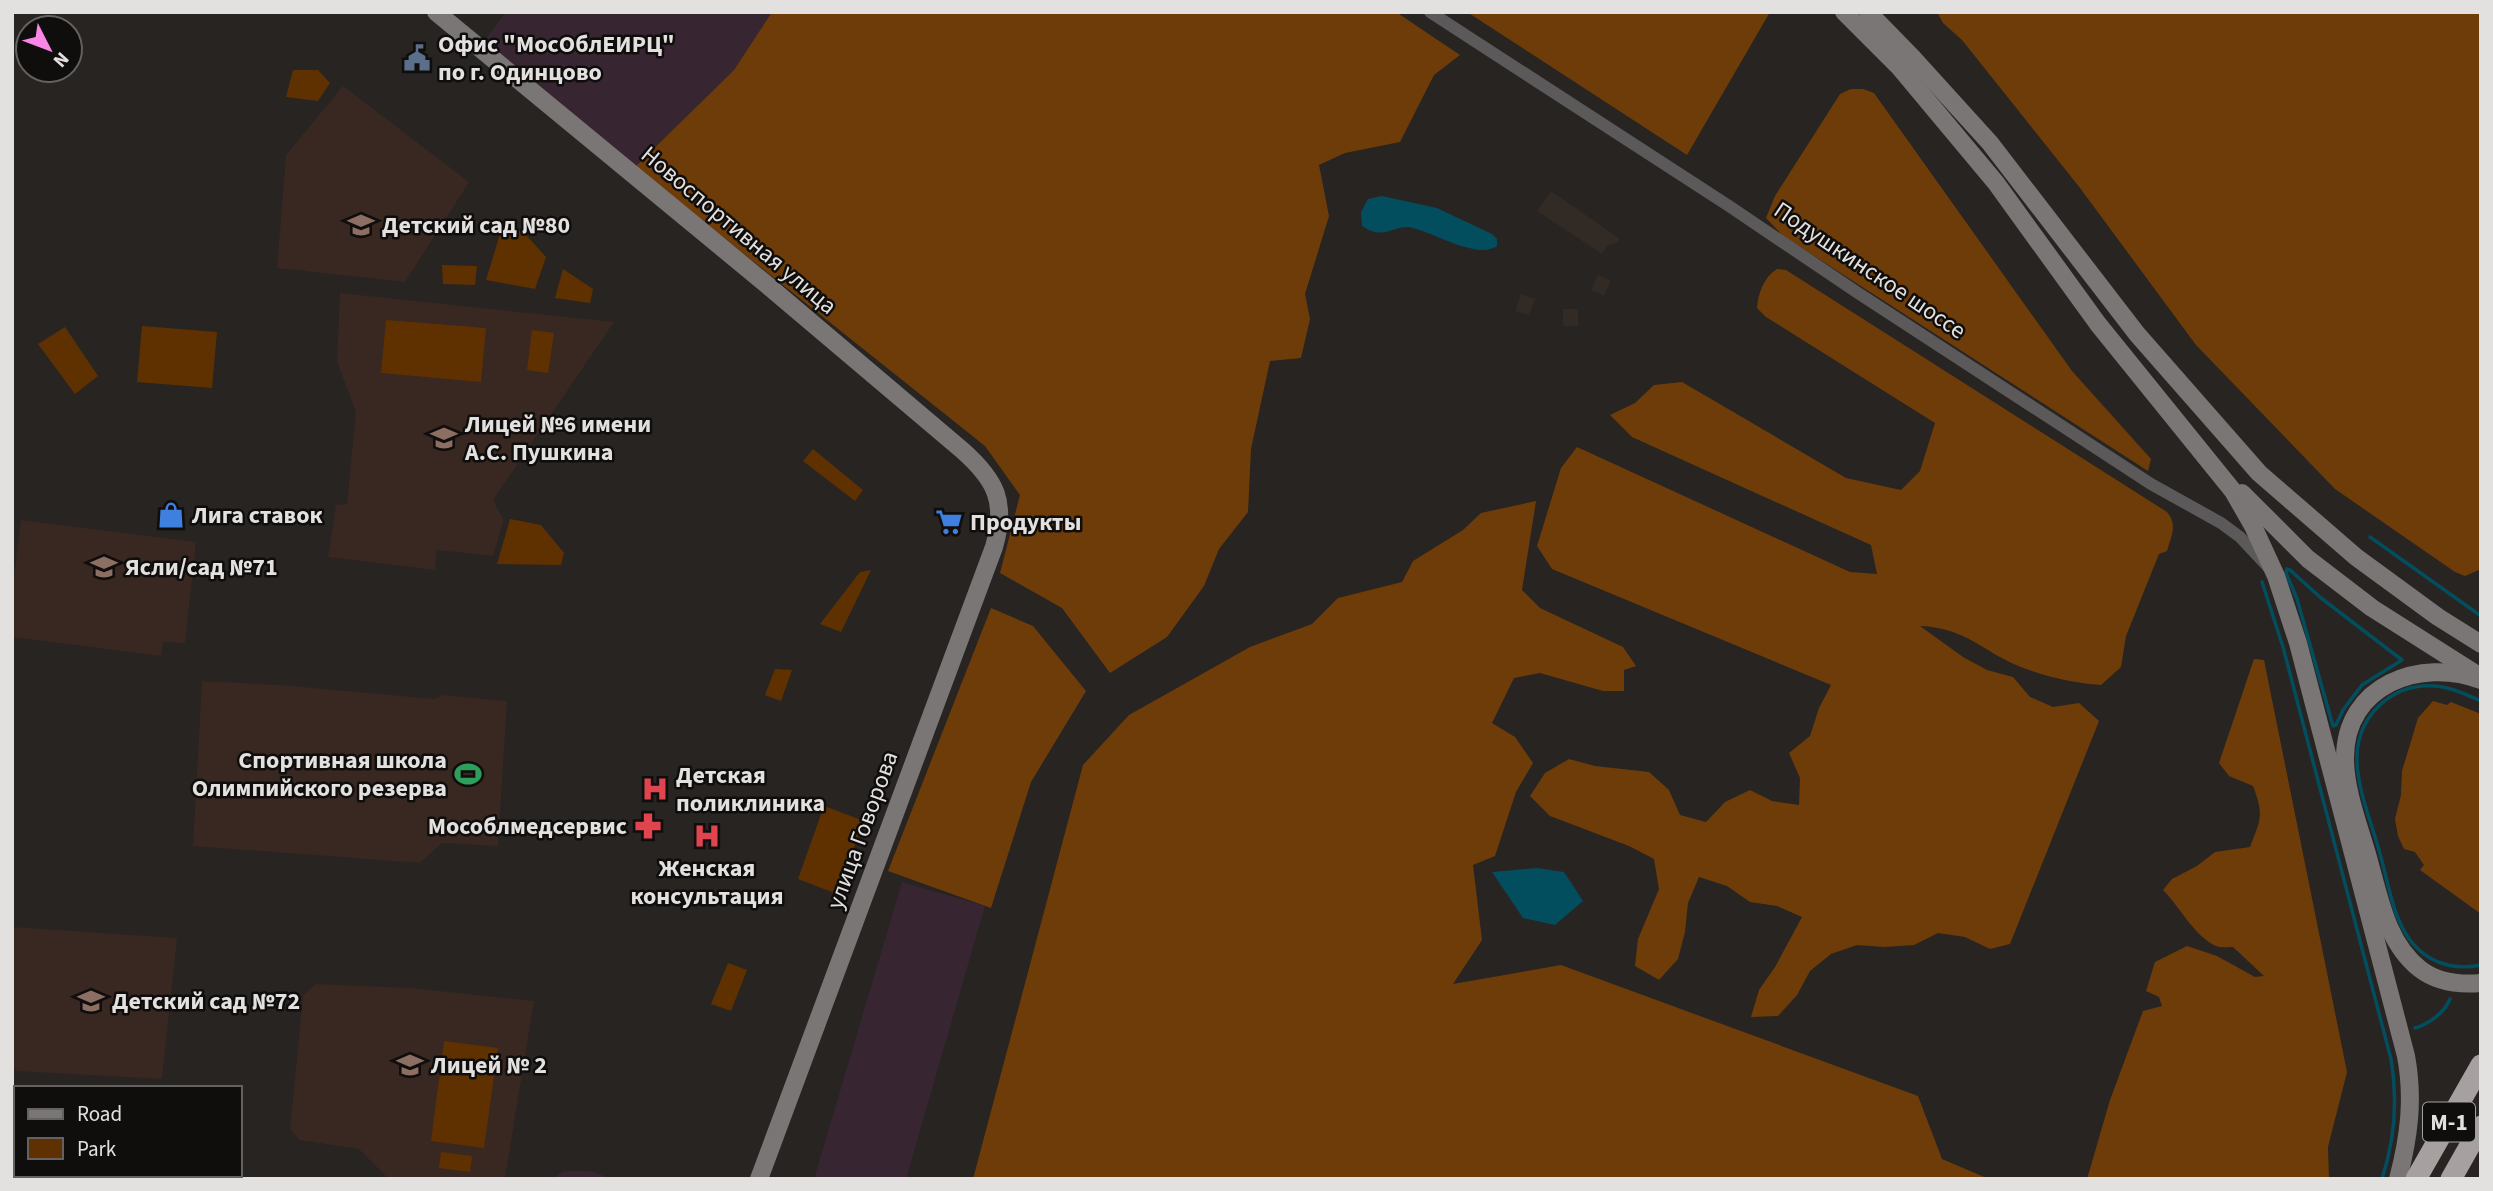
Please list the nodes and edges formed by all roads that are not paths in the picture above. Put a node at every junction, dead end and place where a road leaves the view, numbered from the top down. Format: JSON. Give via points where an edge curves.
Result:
{"nodes":[{"id":1,"x":436,"y":12,"type":"edge"},
{"id":2,"x":1430,"y":12,"type":"edge"},
{"id":3,"x":1844,"y":12,"type":"edge"},
{"id":4,"x":1868,"y":12,"type":"edge"},
{"id":5,"x":2207,"y":458,"type":"junction"},
{"id":6,"x":998,"y":497,"type":"joint"},
{"id":7,"x":2276,"y":576,"type":"junction"},
{"id":8,"x":2481,"y":645,"type":"edge"},
{"id":9,"x":2481,"y":678,"type":"edge"},
{"id":10,"x":2481,"y":983,"type":"edge"},
{"id":11,"x":2481,"y":1065,"type":"edge"},
{"id":12,"x":2481,"y":1126,"type":"edge"},
{"id":13,"x":759,"y":1179,"type":"edge"},
{"id":14,"x":2398,"y":1179,"type":"edge"},
{"id":15,"x":2416,"y":1179,"type":"edge"},
{"id":16,"x":2451,"y":1179,"type":"edge"}],
"edges":[{"from":1,"to":6,"type":"main road","name":"Новоспортивная улица","via":[[962,450],[985,472]]},
{"from":2,"to":7,"type":"street","name":"Подушкинское шоссе","via":[[2140,477],[2221,523]]},
{"from":3,"to":5,"type":"main road","via":[[1899,68],[1989,174],[2098,324]]},
{"from":4,"to":8,"type":"main road","via":[[1990,143],[2137,334],[2259,473],[2356,557]]},
{"from":5,"to":7,"type":"main road","via":[[2247,514]]},
{"from":5,"to":9,"type":"main road","via":[[2308,559],[2372,608]]},
{"from":6,"to":13,"type":"main road","name":"улица Говорова","via":[[1000,527],[993,547]]},
{"from":7,"to":14,"type":"main road","via":[[2298,643],[2406,1056],[2410,1116]]},
{"from":9,"to":10,"type":"main road","via":[[2421,673],[2386,685],[2354,716],[2345,755],[2350,793],[2394,938],[2429,975],[2452,983]]},
{"from":11,"to":15,"type":"highway","number":"М-1"},
{"from":12,"to":16,"type":"highway","number":"М-1"}]}
